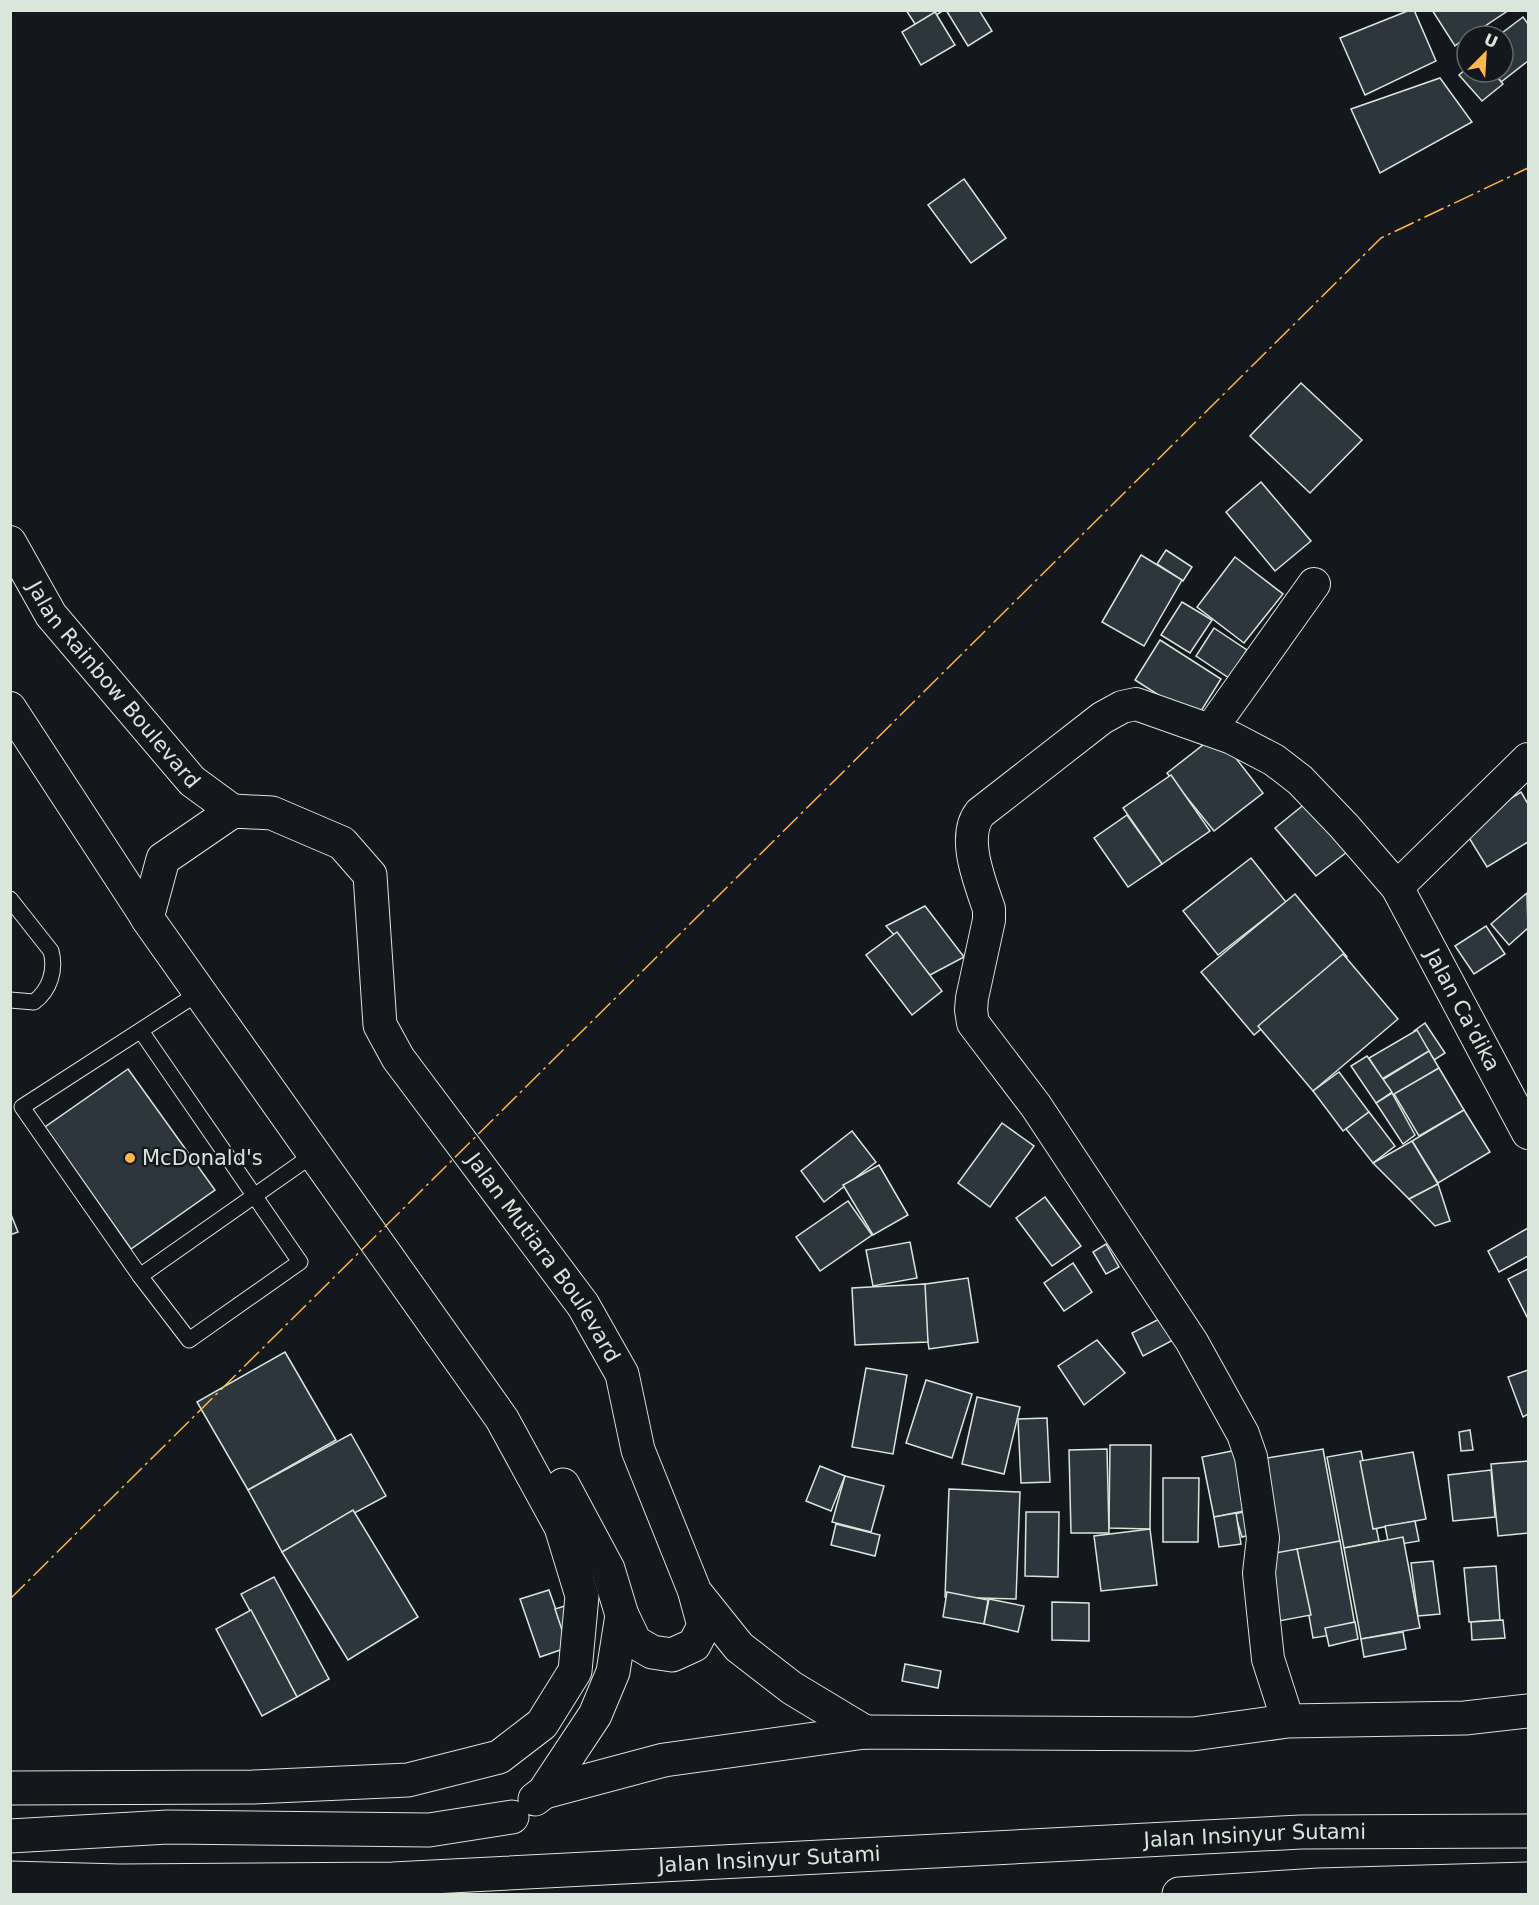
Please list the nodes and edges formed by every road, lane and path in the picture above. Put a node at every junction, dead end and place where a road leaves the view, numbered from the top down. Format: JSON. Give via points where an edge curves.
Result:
{"nodes":[{"id":1,"x":10,"y":542,"type":"edge"},
{"id":2,"x":1314,"y":584,"type":"dead end"},
{"id":3,"x":10,"y":708,"type":"edge"},
{"id":4,"x":1210,"y":729,"type":"junction"},
{"id":5,"x":1528,"y":759,"type":"edge"},
{"id":6,"x":233,"y":811,"type":"junction"},
{"id":7,"x":1397,"y":887,"type":"junction"},
{"id":8,"x":10,"y":899,"type":"edge"},
{"id":9,"x":147,"y":918,"type":"junction"},
{"id":10,"x":200,"y":992,"type":"junction"},
{"id":11,"x":10,"y":1000,"type":"edge"},
{"id":12,"x":141,"y":1031,"type":"junction"},
{"id":13,"x":1528,"y":1133,"type":"edge"},
{"id":14,"x":314,"y":1154,"type":"junction"},
{"id":15,"x":255,"y":1195,"type":"junction"},
{"id":16,"x":140,"y":1276,"type":"junction"},
{"id":17,"x":502,"y":1419,"type":"junction"},
{"id":18,"x":694,"y":1592,"type":"junction"},
{"id":19,"x":622,"y":1615,"type":"junction"},
{"id":20,"x":1528,"y":1711,"type":"edge"},
{"id":21,"x":1288,"y":1721,"type":"junction"},
{"id":22,"x":865,"y":1732,"type":"junction"},
{"id":23,"x":10,"y":1788,"type":"edge"},
{"id":24,"x":544,"y":1792,"type":"junction"},
{"id":25,"x":1528,"y":1831,"type":"edge"},
{"id":26,"x":10,"y":1836,"type":"edge"},
{"id":27,"x":10,"y":1878,"type":"edge"},
{"id":28,"x":1528,"y":1879,"type":"edge"},
{"id":29,"x":1179,"y":1894,"type":"edge"}],
"edges":[{"from":1,"to":6,"type":"street","name":"Jalan Rainbow Boulevard","via":[[51,615],[192,781]]},
{"from":2,"to":4,"type":"street"},
{"from":3,"to":9,"type":"street"},
{"from":4,"to":7,"type":"street","name":"Jalan Ca'dika","via":[[1274,760],[1300,780]]},
{"from":4,"to":21,"type":"street","name":"Jalan Ca'dika","via":[[1136,704],[1122,707],[1102,718],[980,813],[973,822],[970,841],[988,920],[971,1010],[973,1023],[1036,1106],[1192,1342],[1243,1434],[1251,1457],[1263,1538],[1259,1573],[1269,1659]]},
{"from":5,"to":7,"type":"street"},
{"from":6,"to":9,"type":"main road","via":[[163,859]]},
{"from":6,"to":18,"type":"main road","name":"Jalan Mutiara Boulevard","via":[[272,813],[342,843],[370,875],[380,1025],[398,1058],[583,1305],[622,1374],[638,1450]]},
{"from":7,"to":13,"type":"street","name":"Jalan Ca'dika"},
{"from":8,"to":11,"type":"lane","via":[[51,951],[54,961],[42,996],[34,1002]]},
{"from":9,"to":10,"type":"main road"},
{"from":10,"to":12,"type":"lane"},
{"from":10,"to":14,"type":"main road"},
{"from":12,"to":15,"type":"lane"},
{"from":12,"to":16,"type":"lane","via":[[22,1107]]},
{"from":14,"to":15,"type":"lane"},
{"from":14,"to":17,"type":"main road"},
{"from":15,"to":16,"type":"lane"},
{"from":15,"to":16,"type":"lane","via":[[300,1262],[198,1334],[189,1340]]},
{"from":17,"to":19,"type":"main road","via":[[550,1462],[608,1569]]},
{"from":17,"to":23,"type":"main road","via":[[561,1527],[582,1596],[575,1671],[542,1724],[499,1757],[408,1780],[253,1788]]},
{"from":18,"to":19,"type":"main road","via":[[704,1626],[694,1645],[672,1655],[652,1652],[636,1642]]},
{"from":18,"to":22,"type":"main road","name":"Jalan Mutiara Boulevard","via":[[739,1647],[792,1688]]},
{"from":19,"to":24,"type":"main road","via":[[613,1672],[595,1715]]},
{"from":20,"to":21,"type":"main road","via":[[1465,1718]]},
{"from":21,"to":22,"type":"main road","via":[[1193,1734]]},
{"from":22,"to":24,"type":"main road","via":[[664,1760]]},
{"from":24,"to":26,"type":"main road","via":[[512,1817],[429,1830],[168,1827]]},
{"from":25,"to":27,"type":"main road","name":"Jalan Insinyur Sutami","via":[[1301,1832],[393,1879]]},
{"from":28,"to":29,"type":"main road"}]}
